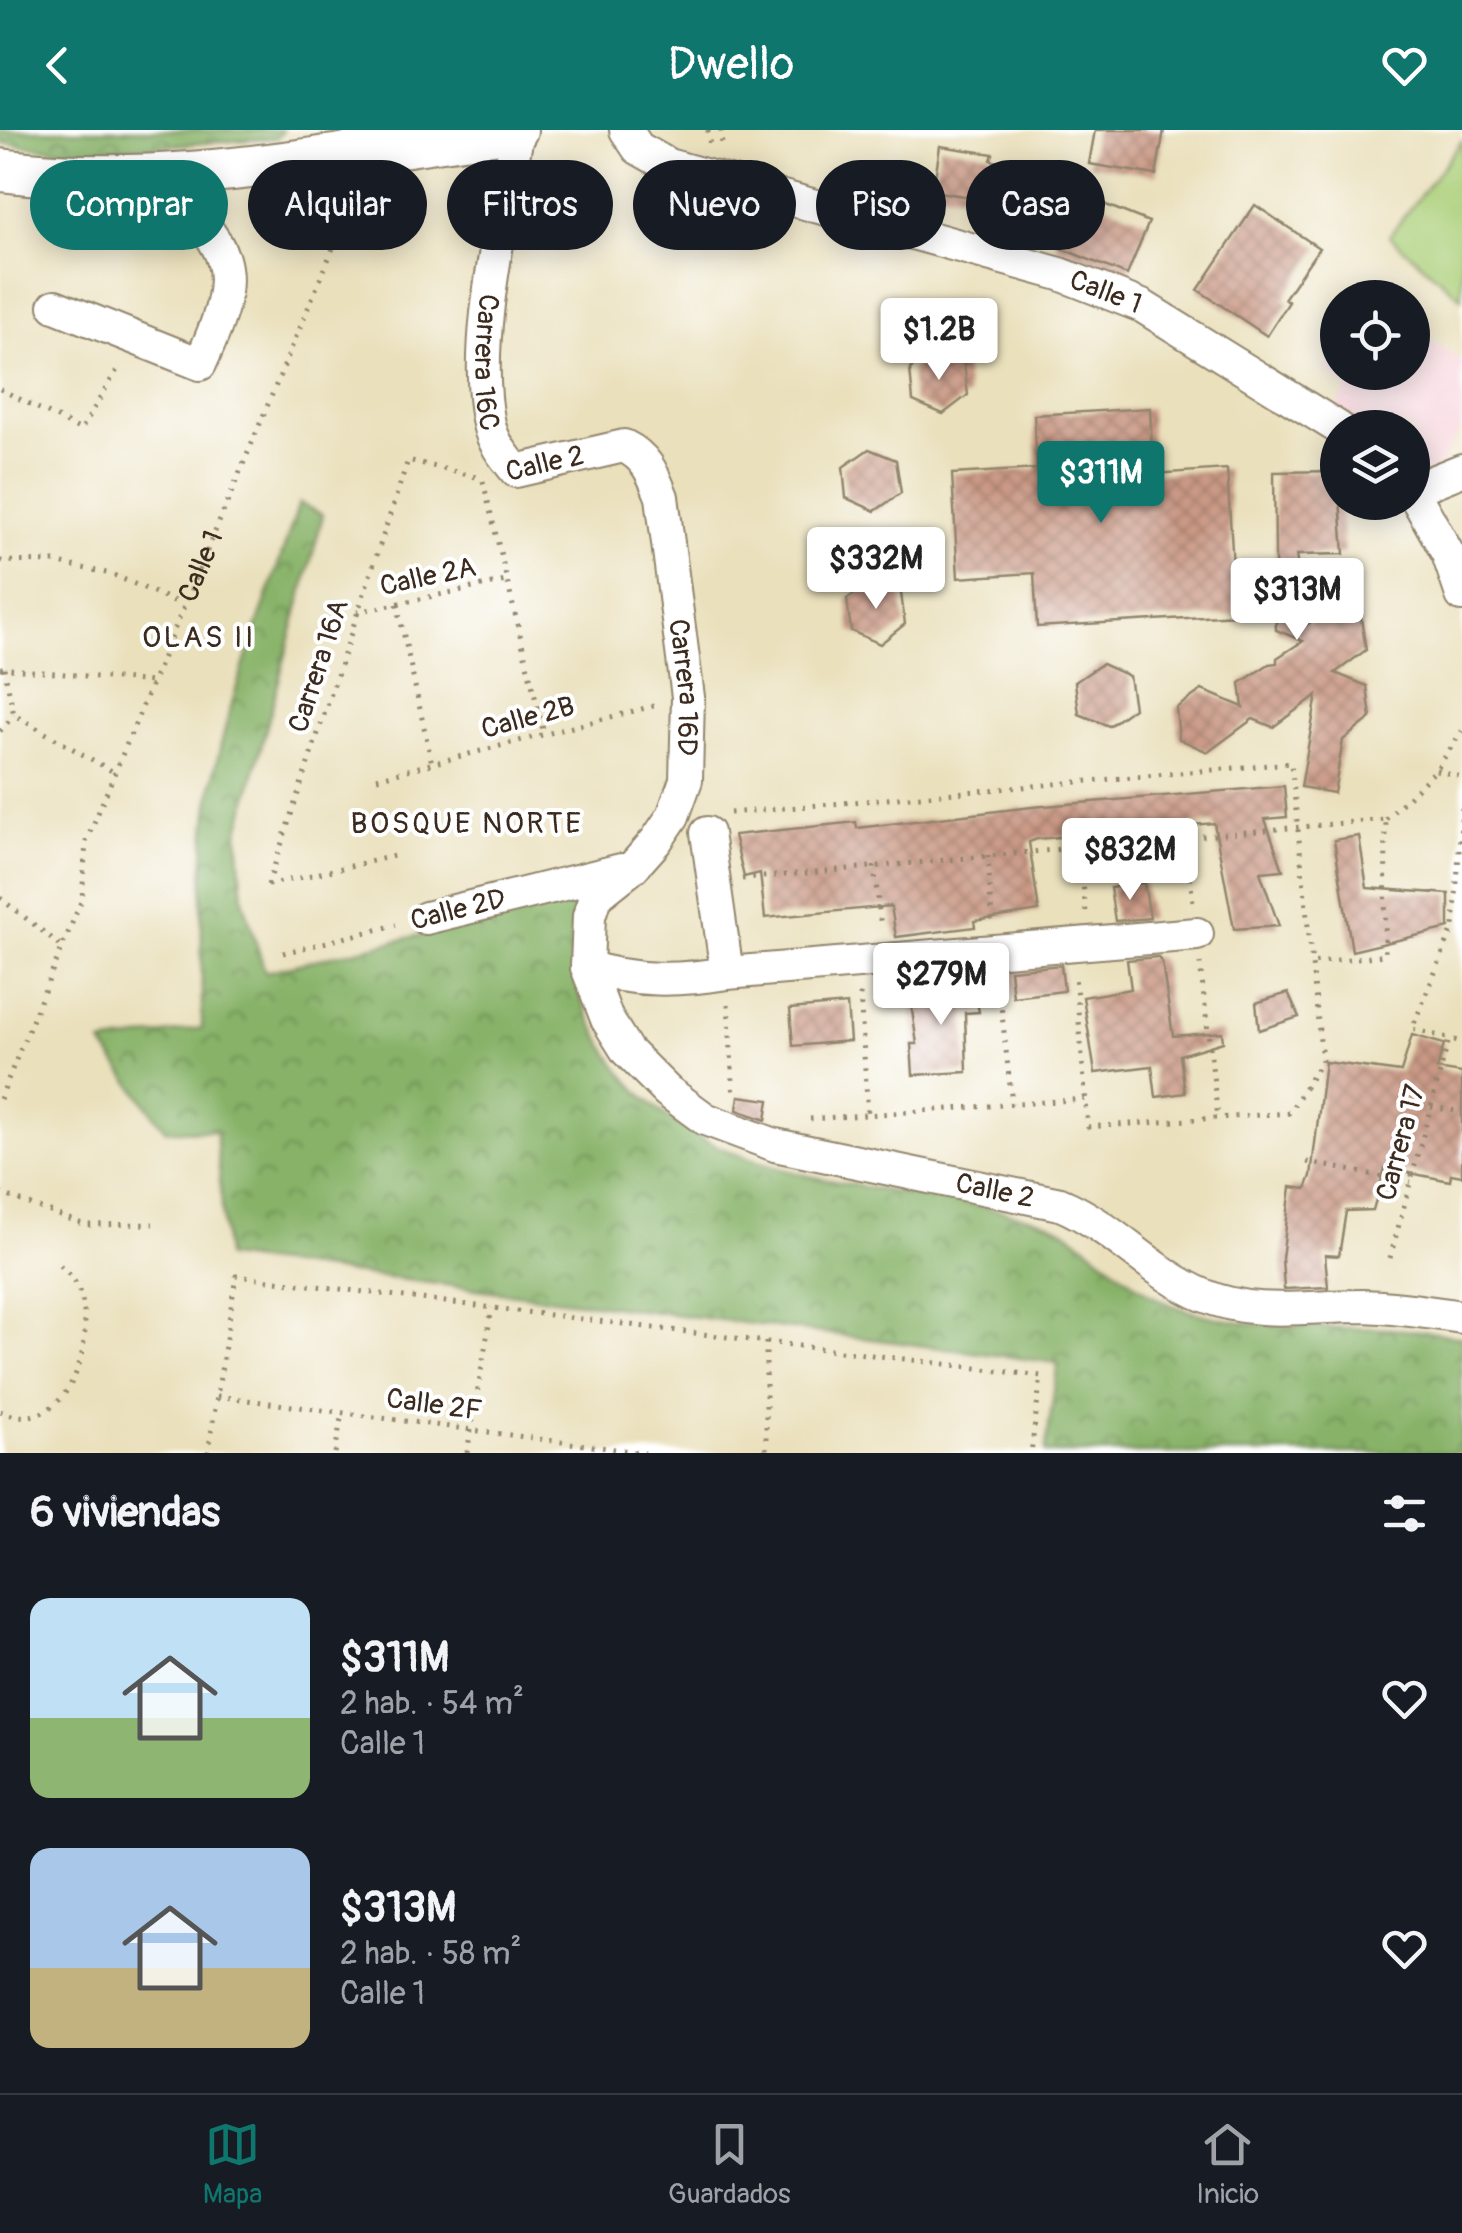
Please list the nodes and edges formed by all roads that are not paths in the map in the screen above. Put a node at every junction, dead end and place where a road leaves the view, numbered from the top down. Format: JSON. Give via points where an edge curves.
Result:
{"nodes":[{"id":1,"x":626,"y":130,"type":"edge"},
{"id":2,"x":496,"y":131,"type":"edge"},
{"id":3,"x":341,"y":143,"type":"edge"},
{"id":4,"x":228,"y":163,"type":"edge"},
{"id":5,"x":0,"y":170,"type":"edge"},
{"id":6,"x":30,"y":173,"type":"edge"},
{"id":7,"x":221,"y":250,"type":"edge"},
{"id":8,"x":55,"y":306,"type":"dead end"},
{"id":9,"x":1320,"y":417,"type":"edge"},
{"id":10,"x":624,"y":446,"type":"joint"},
{"id":11,"x":1462,"y":470,"type":"edge"},
{"id":12,"x":516,"y":471,"type":"joint"},
{"id":13,"x":1430,"y":483,"type":"edge"},
{"id":14,"x":1429,"y":520,"type":"edge"},
{"id":15,"x":1462,"y":595,"type":"edge"},
{"id":16,"x":707,"y":833,"type":"road end"},
{"id":17,"x":633,"y":867,"type":"junction"},
{"id":18,"x":426,"y":918,"type":"road end"},
{"id":19,"x":1196,"y":934,"type":"road end"},
{"id":20,"x":587,"y":967,"type":"junction"},
{"id":21,"x":727,"y":973,"type":"junction"},
{"id":22,"x":1462,"y":1317,"type":"edge"}],
"edges":[{"from":1,"to":9,"type":"street","name":"Calle 1","via":[[638,148],[668,164],[1120,296]]},
{"from":2,"to":3,"type":"main road"},
{"from":2,"to":12,"type":"street","name":"Carrera 16C","via":[[502,228],[484,367],[489,424]]},
{"from":3,"to":4,"type":"main road"},
{"from":5,"to":6,"type":"main road"},
{"from":7,"to":8,"type":"street","via":[[228,295],[200,364]]},
{"from":10,"to":12,"type":"street","name":"Calle 2"},
{"from":10,"to":17,"type":"street","name":"Carrera 16D","via":[[652,470],[662,497],[688,697],[686,780],[673,816]]},
{"from":11,"to":13,"type":"street"},
{"from":14,"to":15,"type":"street"},
{"from":16,"to":21,"type":"street"},
{"from":17,"to":18,"type":"street","name":"Calle 2D"},
{"from":17,"to":20,"type":"street","name":"Carrera 16D","via":[[595,897]]},
{"from":19,"to":21,"type":"street"},
{"from":20,"to":21,"type":"street","via":[[679,981]]},
{"from":20,"to":22,"type":"street","name":"Calle 2","via":[[627,1051],[705,1119],[775,1145],[1060,1204],[1087,1215],[1175,1280],[1230,1304],[1409,1309]]}]}
